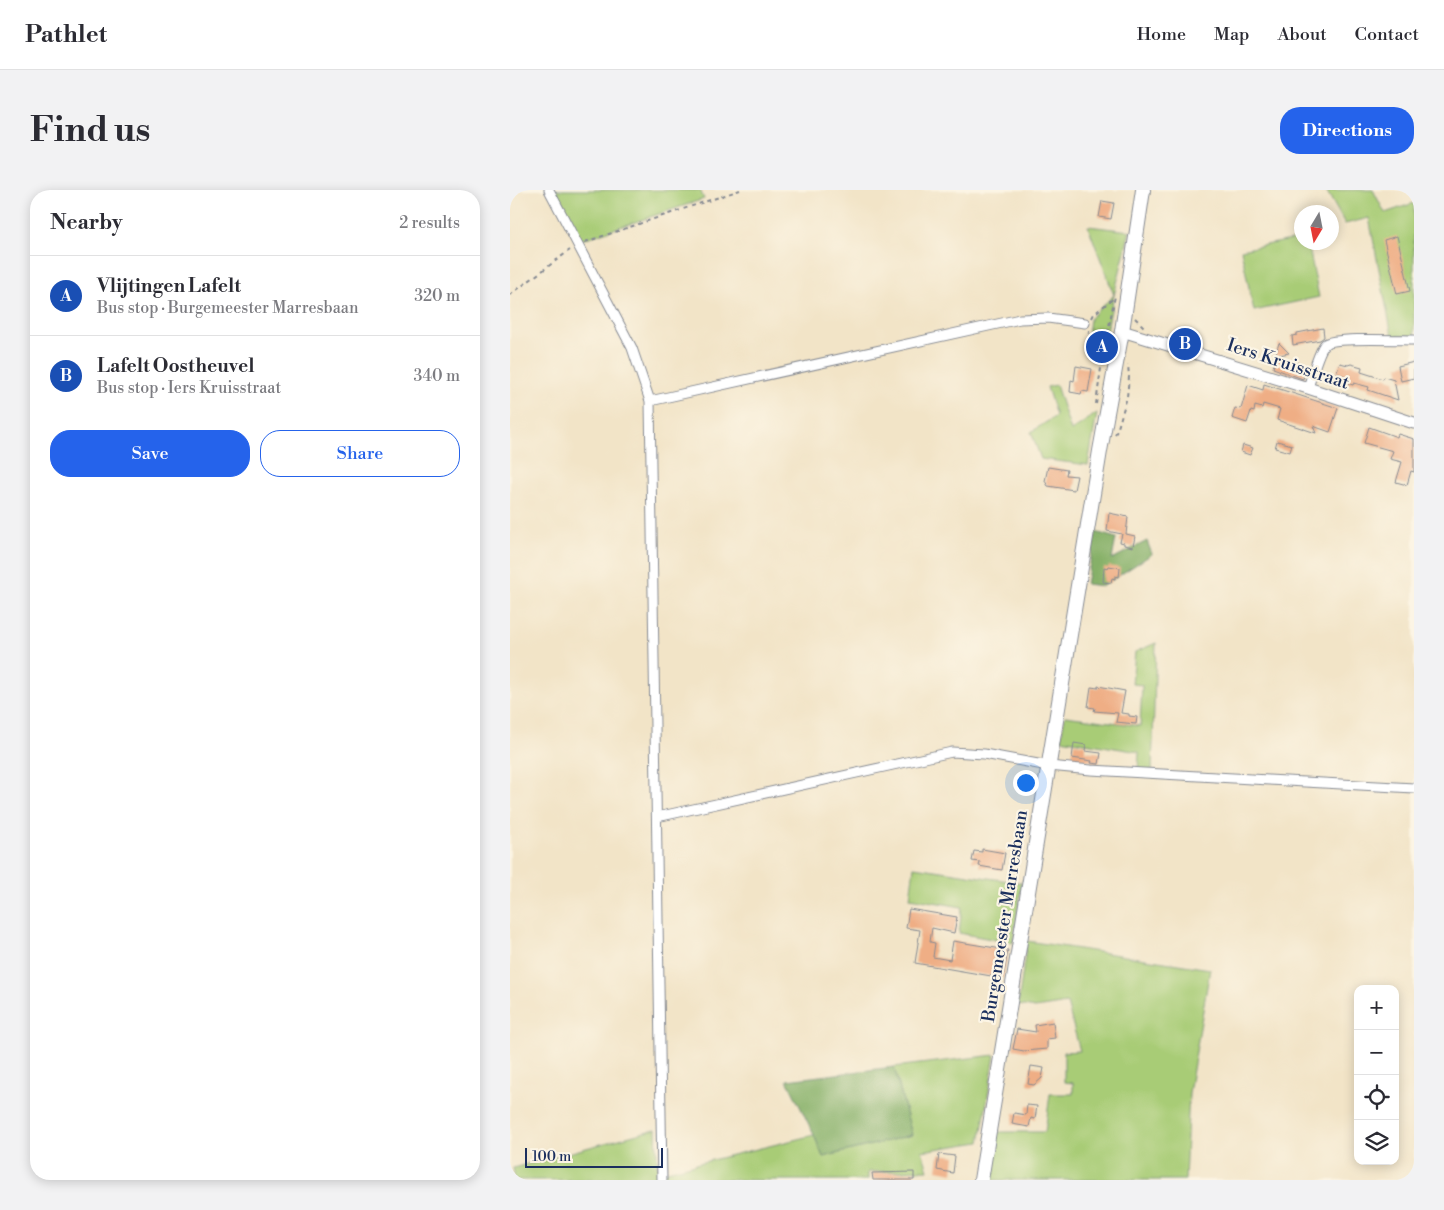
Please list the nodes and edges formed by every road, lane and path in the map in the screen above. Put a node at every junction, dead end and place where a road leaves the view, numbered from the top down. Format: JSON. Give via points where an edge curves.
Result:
{"nodes":[{"id":1,"x":549,"y":190,"type":"edge"},
{"id":2,"x":740,"y":190,"type":"edge"},
{"id":3,"x":1143,"y":190,"type":"edge"},
{"id":4,"x":578,"y":244,"type":"junction"},
{"id":5,"x":510,"y":295,"type":"edge"},
{"id":6,"x":1089,"y":322,"type":"junction"},
{"id":7,"x":1122,"y":331,"type":"junction"},
{"id":8,"x":1414,"y":340,"type":"edge"},
{"id":9,"x":1102,"y":361,"type":"junction"},
{"id":10,"x":1128,"y":361,"type":"dead end"},
{"id":11,"x":1101,"y":372,"type":"dead end"},
{"id":12,"x":1308,"y":388,"type":"junction"},
{"id":13,"x":650,"y":401,"type":"junction"},
{"id":14,"x":1414,"y":423,"type":"edge"},
{"id":15,"x":1113,"y":437,"type":"dead end"},
{"id":16,"x":1049,"y":766,"type":"junction"},
{"id":17,"x":1414,"y":788,"type":"edge"},
{"id":18,"x":657,"y":817,"type":"junction"},
{"id":19,"x":662,"y":1180,"type":"edge"},
{"id":20,"x":981,"y":1180,"type":"edge"}],
"edges":[{"from":1,"to":4,"type":"street"},
{"from":2,"to":4,"type":"path"},
{"from":3,"to":7,"type":"main road","name":"Burgemeester Marresbaan"},
{"from":4,"to":5,"type":"path"},
{"from":4,"to":13,"type":"street","via":[[632,348]]},
{"from":6,"to":9,"type":"path","via":[[1088,340]]},
{"from":6,"to":9,"type":"path","via":[[1114,298]]},
{"from":6,"to":13,"type":"street","via":[[1020,319]]},
{"from":7,"to":12,"type":"street","name":"Iers Kruisstraat"},
{"from":7,"to":16,"type":"main road","name":"Burgemeester Marresbaan"},
{"from":8,"to":12,"type":"street","via":[[1329,342],[1321,351]]},
{"from":9,"to":11,"type":"path"},
{"from":10,"to":15,"type":"path","via":[[1127,397]]},
{"from":12,"to":14,"type":"street","name":"Iers Kruisstraat"},
{"from":13,"to":18,"type":"street"},
{"from":16,"to":17,"type":"street"},
{"from":16,"to":18,"type":"street","via":[[984,754],[952,752]]},
{"from":16,"to":20,"type":"main road","name":"Burgemeester Marresbaan"},
{"from":18,"to":19,"type":"street"}]}
